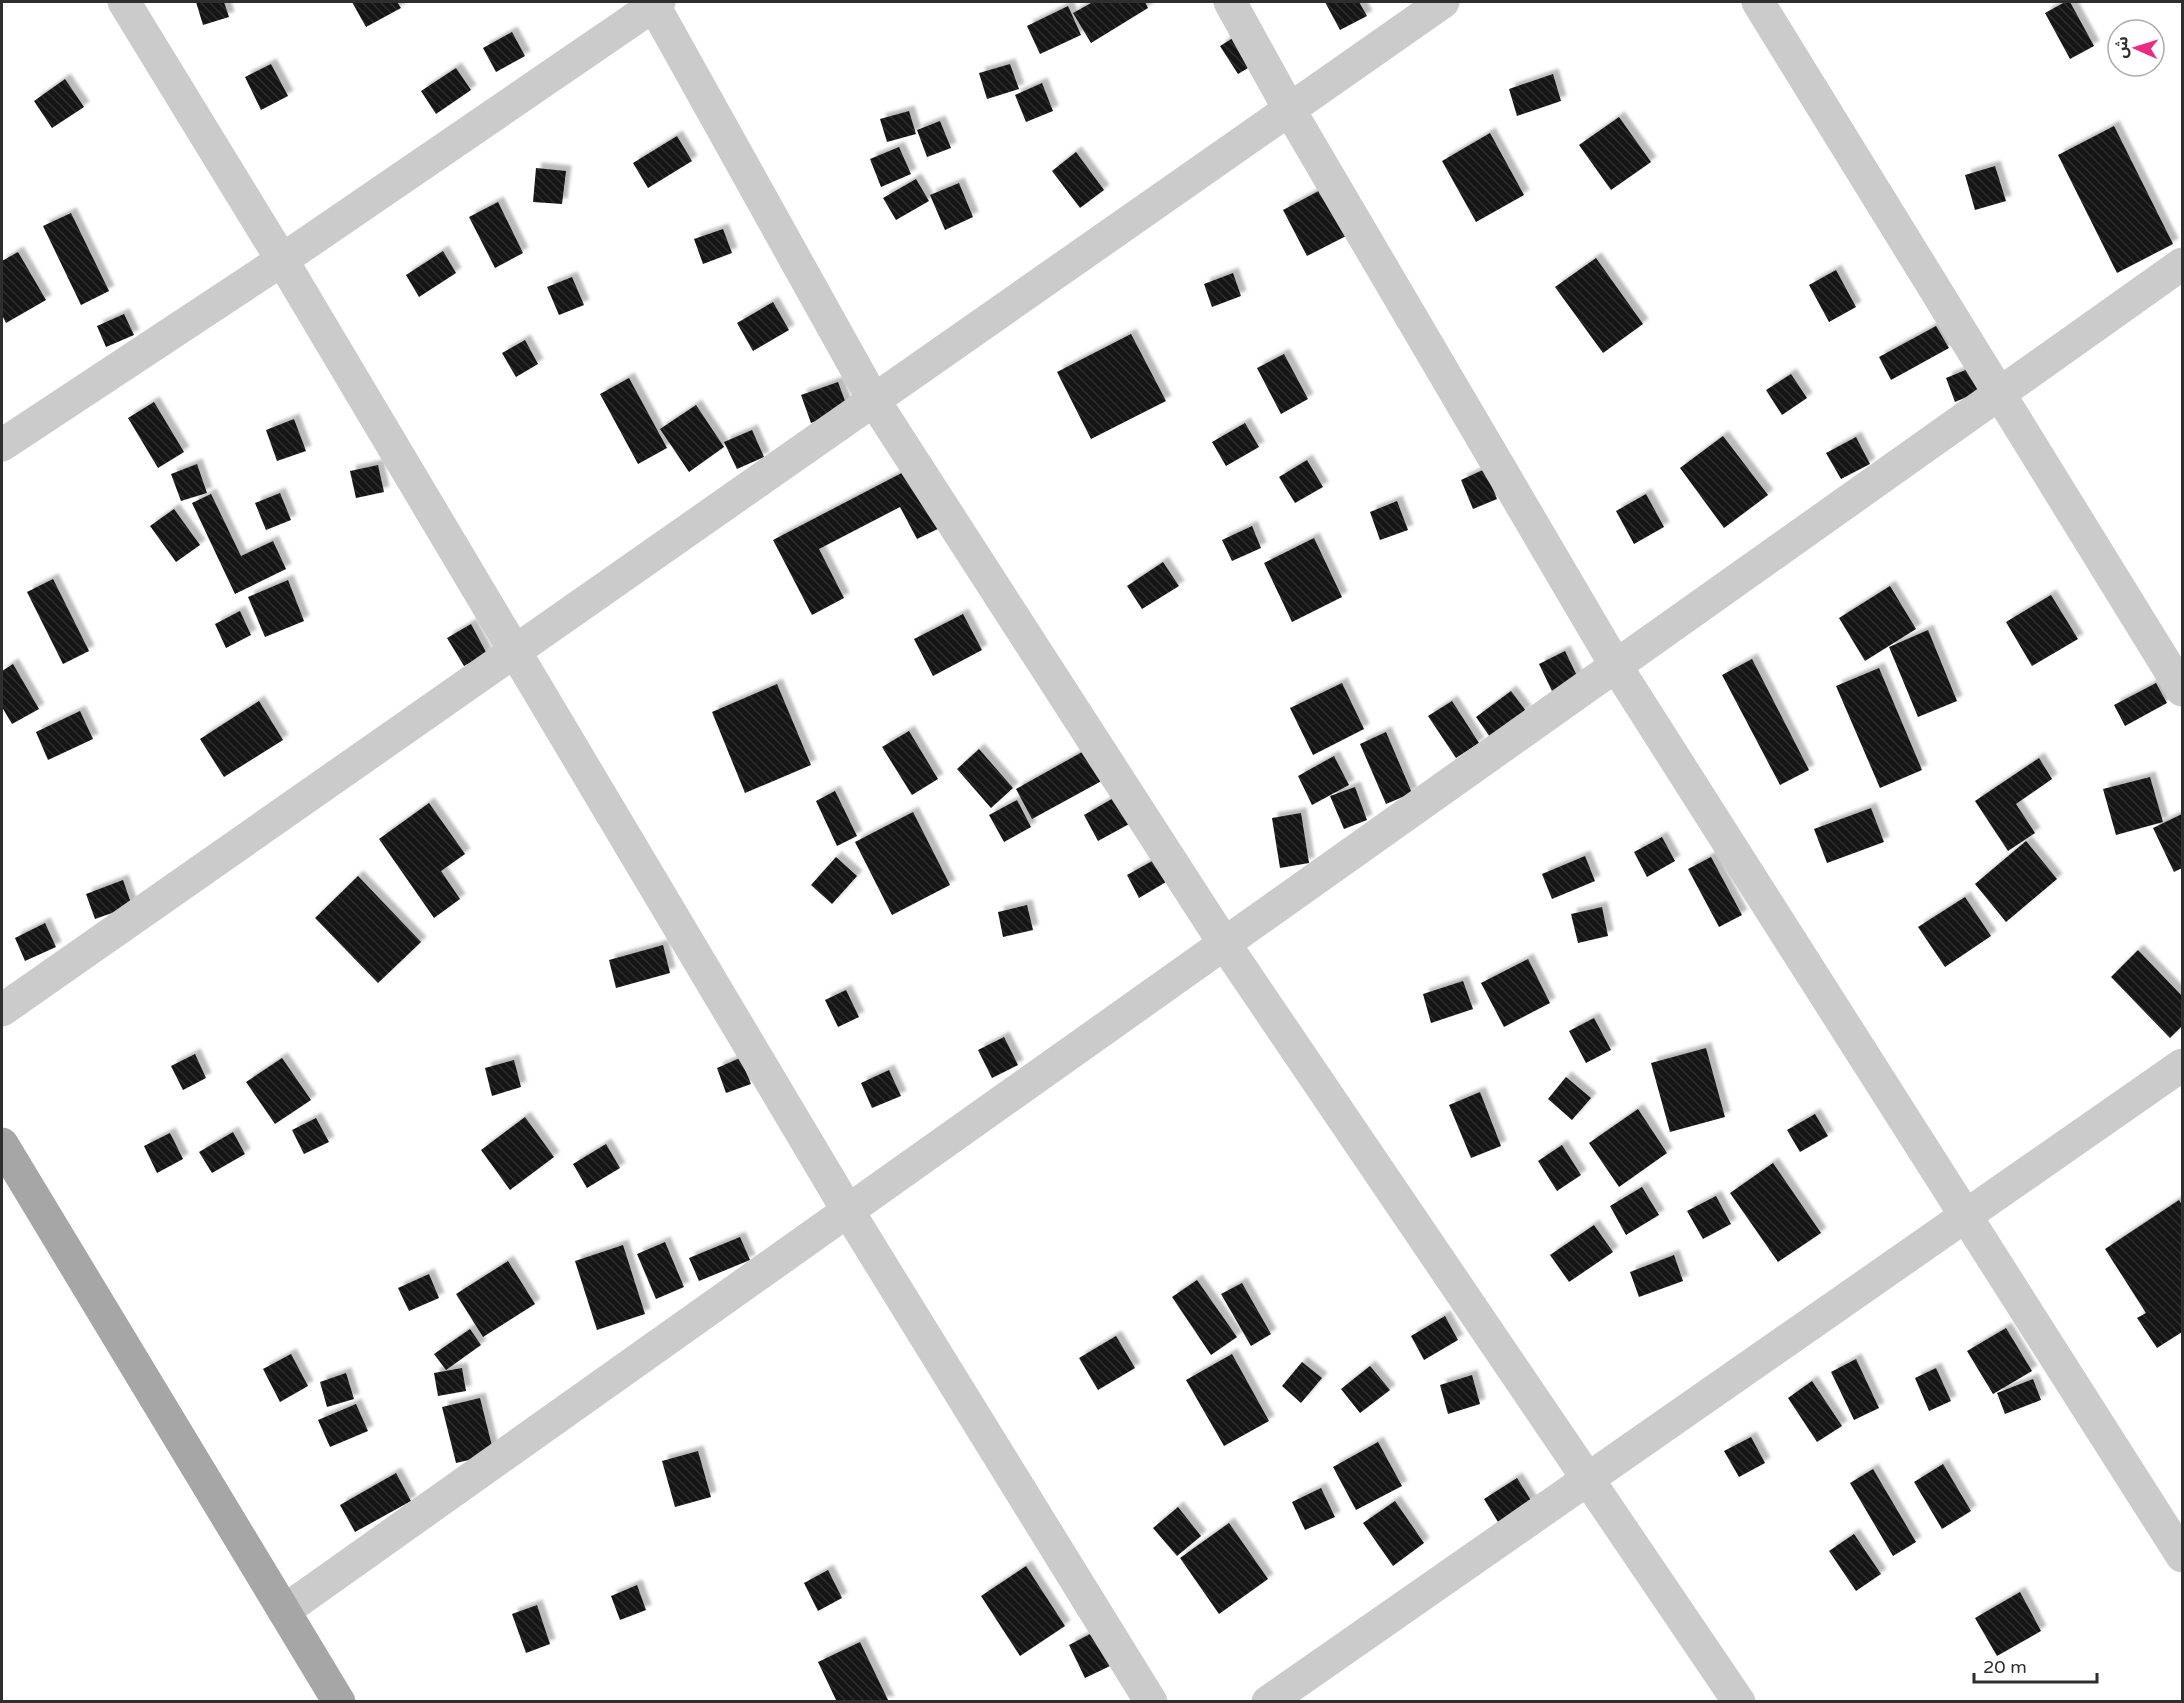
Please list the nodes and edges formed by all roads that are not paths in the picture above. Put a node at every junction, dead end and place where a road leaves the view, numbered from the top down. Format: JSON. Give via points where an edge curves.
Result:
{"nodes":[{"id":1,"x":124,"y":2,"type":"edge"},
{"id":2,"x":1230,"y":2,"type":"edge"},
{"id":3,"x":1443,"y":2,"type":"edge"},
{"id":4,"x":1758,"y":2,"type":"edge"},
{"id":5,"x":655,"y":3,"type":"edge"},
{"id":6,"x":1289,"y":109,"type":"junction"},
{"id":7,"x":282,"y":260,"type":"junction"},
{"id":8,"x":2182,"y":264,"type":"edge"},
{"id":9,"x":1999,"y":394,"type":"junction"},
{"id":10,"x":873,"y":399,"type":"junction"},
{"id":11,"x":2,"y":445,"type":"edge"},
{"id":12,"x":514,"y":650,"type":"junction"},
{"id":13,"x":1616,"y":666,"type":"junction"},
{"id":14,"x":2182,"y":690,"type":"edge"},
{"id":15,"x":1224,"y":944,"type":"junction"},
{"id":16,"x":2,"y":1010,"type":"edge"},
{"id":17,"x":2182,"y":1065,"type":"edge"},
{"id":18,"x":2,"y":1144,"type":"edge"},
{"id":19,"x":848,"y":1211,"type":"junction"},
{"id":20,"x":1966,"y":1216,"type":"junction"},
{"id":21,"x":1588,"y":1480,"type":"junction"},
{"id":22,"x":2182,"y":1556,"type":"edge"},
{"id":23,"x":284,"y":1611,"type":"junction"},
{"id":24,"x":339,"y":1701,"type":"edge"},
{"id":25,"x":1151,"y":1701,"type":"edge"},
{"id":26,"x":1268,"y":1701,"type":"edge"},
{"id":27,"x":1739,"y":1701,"type":"edge"}],
"edges":[{"from":1,"to":7,"type":"street"},
{"from":2,"to":6,"type":"street"},
{"from":3,"to":6,"type":"street"},
{"from":4,"to":9,"type":"street"},
{"from":5,"to":7,"type":"street"},
{"from":5,"to":10,"type":"street"},
{"from":6,"to":10,"type":"street"},
{"from":6,"to":13,"type":"street"},
{"from":7,"to":11,"type":"street"},
{"from":7,"to":12,"type":"street"},
{"from":8,"to":9,"type":"street"},
{"from":9,"to":13,"type":"street"},
{"from":9,"to":14,"type":"street"},
{"from":10,"to":12,"type":"street"},
{"from":10,"to":15,"type":"street"},
{"from":12,"to":16,"type":"street"},
{"from":12,"to":19,"type":"street"},
{"from":13,"to":15,"type":"street"},
{"from":13,"to":20,"type":"street"},
{"from":15,"to":19,"type":"street"},
{"from":15,"to":21,"type":"street"},
{"from":17,"to":20,"type":"street"},
{"from":18,"to":23,"type":"main road"},
{"from":19,"to":23,"type":"street"},
{"from":19,"to":25,"type":"street"},
{"from":20,"to":21,"type":"street"},
{"from":20,"to":22,"type":"street"},
{"from":21,"to":26,"type":"street"},
{"from":21,"to":27,"type":"street"},
{"from":23,"to":24,"type":"main road"}]}
